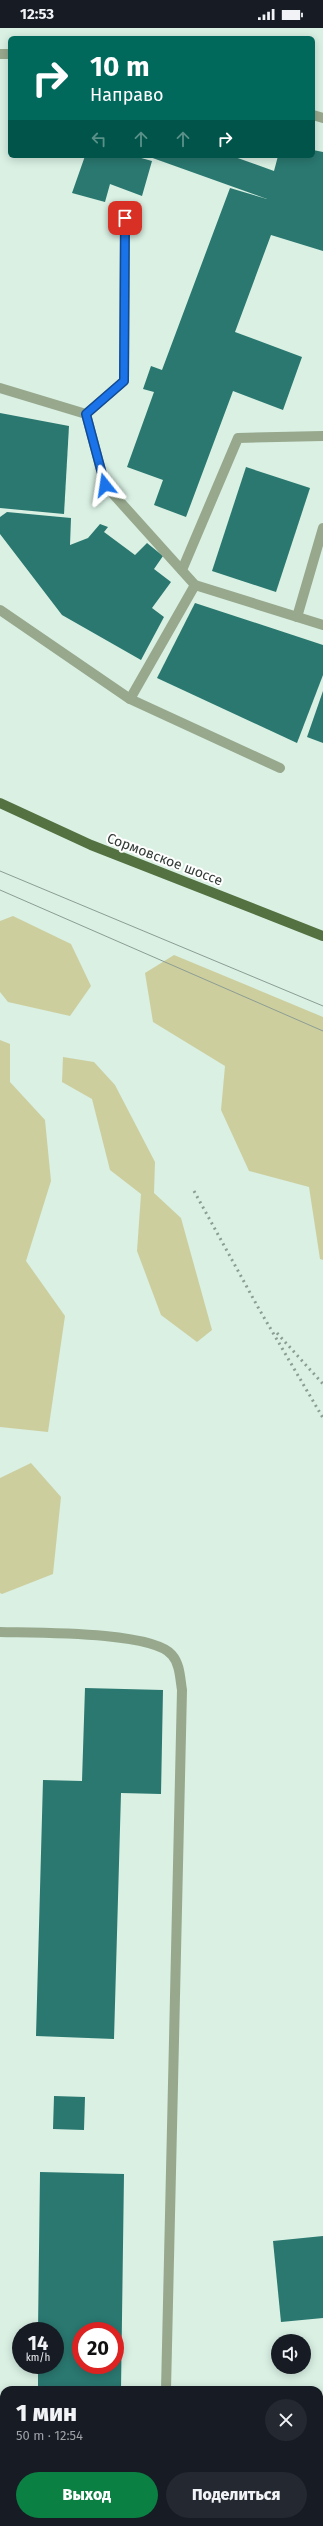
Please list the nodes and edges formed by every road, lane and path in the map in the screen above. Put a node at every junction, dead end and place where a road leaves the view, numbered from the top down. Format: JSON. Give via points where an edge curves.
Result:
{"nodes":[{"id":1,"x":125,"y":218,"type":"dead end"},
{"id":2,"x":0,"y":388,"type":"edge"},
{"id":3,"x":86,"y":414,"type":"junction"},
{"id":4,"x":323,"y":436,"type":"edge"},
{"id":5,"x":323,"y":528,"type":"edge"},
{"id":6,"x":182,"y":570,"type":"junction"},
{"id":7,"x":195,"y":585,"type":"junction"},
{"id":8,"x":0,"y":610,"type":"edge"},
{"id":9,"x":297,"y":617,"type":"junction"},
{"id":10,"x":323,"y":625,"type":"edge"},
{"id":11,"x":130,"y":699,"type":"junction"},
{"id":12,"x":280,"y":768,"type":"dead end"},
{"id":13,"x":0,"y":803,"type":"edge"},
{"id":14,"x":323,"y":936,"type":"edge"},
{"id":15,"x":0,"y":1632,"type":"edge"},
{"id":16,"x":166,"y":2386,"type":"edge"}],
"edges":[{"from":1,"to":3,"type":"street","via":[[124,381]]},
{"from":2,"to":3,"type":"street"},
{"from":3,"to":6,"type":"street","via":[[105,485]]},
{"from":4,"to":6,"type":"street","via":[[238,438]]},
{"from":5,"to":9,"type":"street"},
{"from":6,"to":7,"type":"street"},
{"from":7,"to":9,"type":"street"},
{"from":7,"to":11,"type":"street"},
{"from":8,"to":11,"type":"street"},
{"from":9,"to":10,"type":"street"},
{"from":11,"to":12,"type":"street"},
{"from":13,"to":14,"type":"main road","name":"Сормовское шоссе","via":[[92,845]]},
{"from":15,"to":16,"type":"street","via":[[133,1638],[156,1645],[171,1654],[179,1670],[182,1690]]}]}
